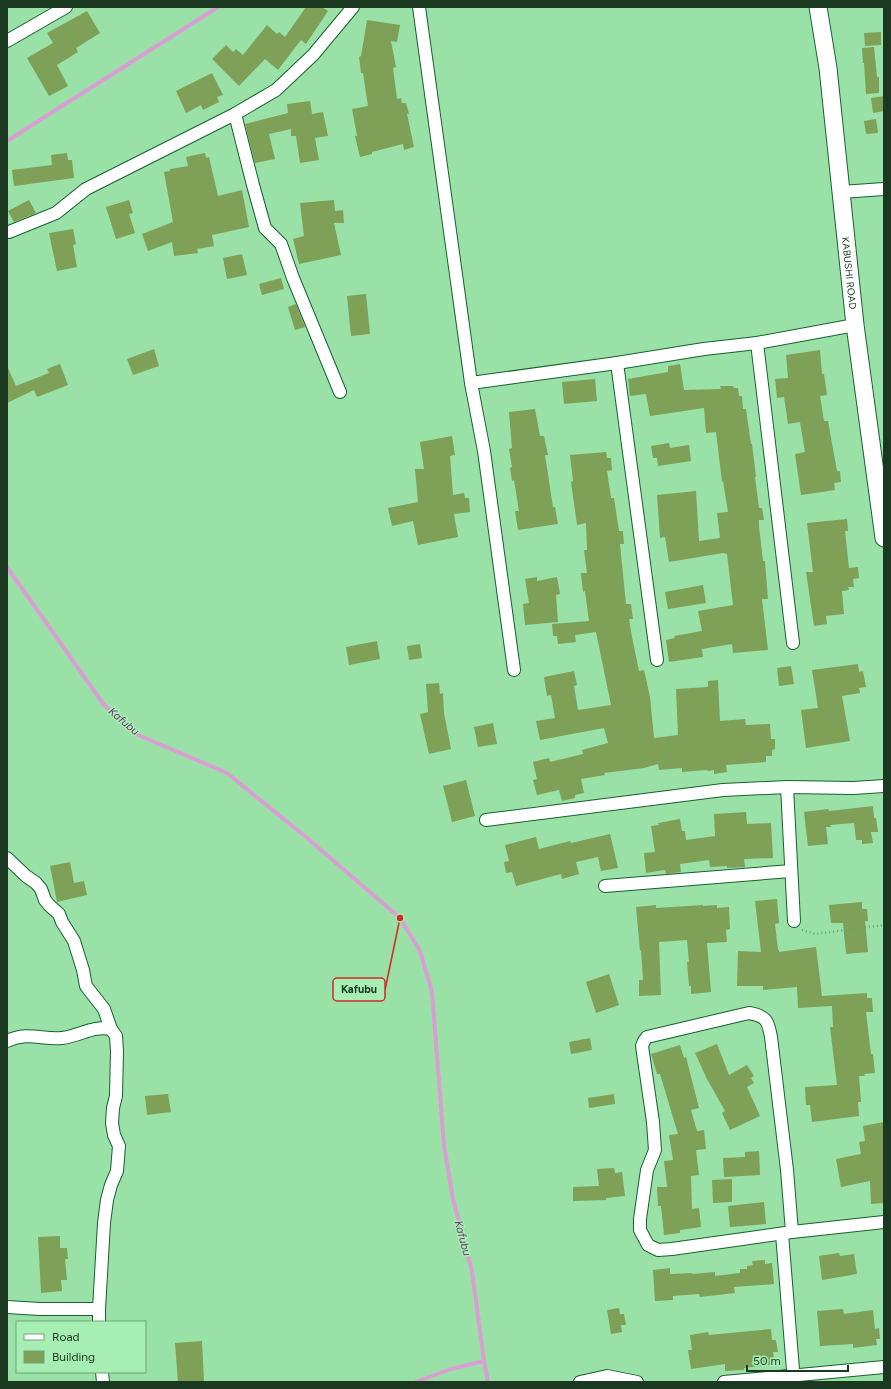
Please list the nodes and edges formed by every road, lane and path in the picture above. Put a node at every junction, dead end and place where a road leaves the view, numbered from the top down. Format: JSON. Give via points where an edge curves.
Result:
{"nodes":[{"id":1,"x":66,"y":7,"type":"edge"},
{"id":2,"x":352,"y":7,"type":"edge"},
{"id":3,"x":419,"y":7,"type":"edge"},
{"id":4,"x":818,"y":7,"type":"edge"},
{"id":5,"x":7,"y":41,"type":"edge"},
{"id":6,"x":235,"y":114,"type":"junction"},
{"id":7,"x":884,"y":189,"type":"edge"},
{"id":8,"x":841,"y":192,"type":"junction"},
{"id":9,"x":9,"y":232,"type":"dead end"},
{"id":10,"x":855,"y":325,"type":"junction"},
{"id":11,"x":757,"y":342,"type":"junction"},
{"id":12,"x":616,"y":363,"type":"junction"},
{"id":13,"x":471,"y":383,"type":"junction"},
{"id":14,"x":340,"y":392,"type":"dead end"},
{"id":15,"x":884,"y":538,"type":"edge"},
{"id":16,"x":793,"y":643,"type":"dead end"},
{"id":17,"x":657,"y":660,"type":"dead end"},
{"id":18,"x":514,"y":670,"type":"dead end"},
{"id":19,"x":884,"y":786,"type":"edge"},
{"id":20,"x":787,"y":787,"type":"junction"},
{"id":21,"x":486,"y":820,"type":"dead end"},
{"id":22,"x":7,"y":858,"type":"edge"},
{"id":23,"x":791,"y":871,"type":"junction"},
{"id":24,"x":605,"y":886,"type":"dead end"},
{"id":25,"x":794,"y":921,"type":"joint"},
{"id":26,"x":884,"y":925,"type":"edge"},
{"id":27,"x":111,"y":1029,"type":"junction"},
{"id":28,"x":7,"y":1041,"type":"edge"},
{"id":29,"x":884,"y":1222,"type":"edge"},
{"id":30,"x":787,"y":1233,"type":"junction"},
{"id":31,"x":7,"y":1307,"type":"edge"},
{"id":32,"x":99,"y":1310,"type":"junction"},
{"id":33,"x":99,"y":1321,"type":"edge"},
{"id":34,"x":884,"y":1366,"type":"edge"},
{"id":35,"x":794,"y":1379,"type":"edge"},
{"id":36,"x":580,"y":1382,"type":"edge"},
{"id":37,"x":637,"y":1382,"type":"edge"},
{"id":38,"x":724,"y":1382,"type":"edge"}],
"edges":[{"from":1,"to":5,"type":"street"},
{"from":2,"to":6,"type":"street","via":[[313,55],[276,90]]},
{"from":3,"to":13,"type":"street"},
{"from":4,"to":8,"type":"main road","name":"KABUSHI ROAD","via":[[828,68]]},
{"from":6,"to":9,"type":"street","via":[[86,189],[56,213]]},
{"from":6,"to":14,"type":"street","via":[[265,228],[281,244]]},
{"from":7,"to":8,"type":"street"},
{"from":8,"to":10,"type":"main road","name":"KABUSHI ROAD"},
{"from":10,"to":11,"type":"street"},
{"from":10,"to":15,"type":"main road","name":"KABUSHI ROAD"},
{"from":11,"to":12,"type":"street"},
{"from":11,"to":16,"type":"street"},
{"from":12,"to":13,"type":"street"},
{"from":12,"to":17,"type":"street"},
{"from":13,"to":18,"type":"street","via":[[484,451]]},
{"from":19,"to":20,"type":"street"},
{"from":20,"to":21,"type":"street","via":[[723,790]]},
{"from":20,"to":23,"type":"street"},
{"from":22,"to":27,"type":"street","via":[[36,883],[44,900],[59,914],[74,941],[86,986],[104,1009]]},
{"from":23,"to":24,"type":"street"},
{"from":23,"to":25,"type":"street"},
{"from":25,"to":26,"type":"path","via":[[803,931],[815,934]]},
{"from":27,"to":28,"type":"street","via":[[95,1028],[62,1038],[29,1035]]},
{"from":27,"to":32,"type":"street","via":[[116,1036],[117,1051],[116,1096],[112,1123],[119,1146],[117,1171],[107,1200],[105,1215]]},
{"from":29,"to":30,"type":"street"},
{"from":30,"to":30,"type":"street","via":[[672,1249],[658,1250],[648,1244],[640,1230],[647,1170],[655,1150],[642,1046],[647,1037],[749,1013],[761,1016],[766,1021],[771,1037],[788,1170]]},
{"from":30,"to":35,"type":"street"},
{"from":31,"to":32,"type":"street"},
{"from":32,"to":33,"type":"street"},
{"from":34,"to":35,"type":"street"},
{"from":35,"to":38,"type":"street"},
{"from":36,"to":37,"type":"street","via":[[607,1376]]}]}
